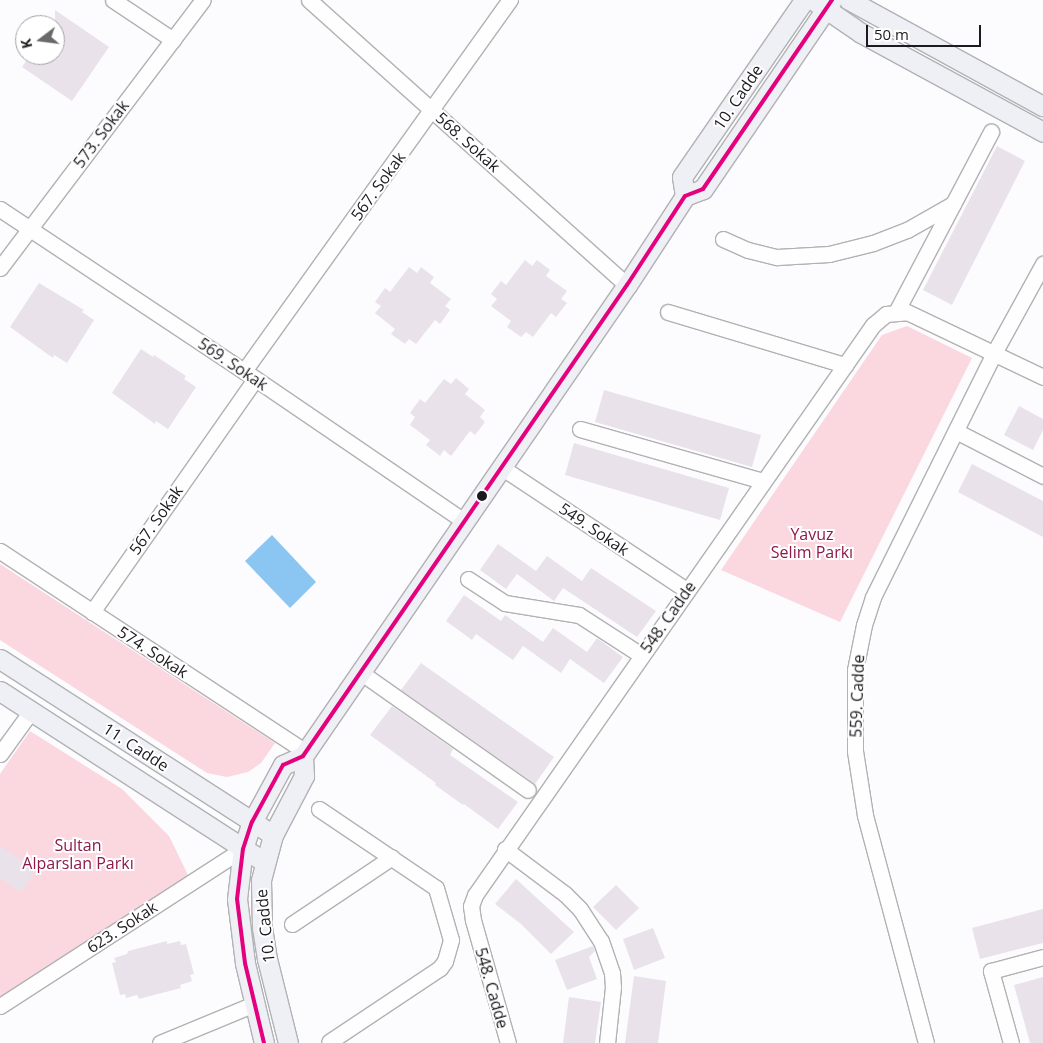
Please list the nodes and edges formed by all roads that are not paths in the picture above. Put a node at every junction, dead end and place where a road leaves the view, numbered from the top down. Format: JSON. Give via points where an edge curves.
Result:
{"nodes":[{"id":1,"x":113,"y":0,"type":"edge"},
{"id":2,"x":203,"y":0,"type":"edge"},
{"id":3,"x":309,"y":0,"type":"edge"},
{"id":4,"x":510,"y":0,"type":"edge"},
{"id":5,"x":804,"y":0,"type":"edge"},
{"id":6,"x":849,"y":0,"type":"edge"},
{"id":7,"x":824,"y":3,"type":"edge"},
{"id":8,"x":173,"y":40,"type":"junction"},
{"id":9,"x":1043,"y":106,"type":"edge"},
{"id":10,"x":432,"y":111,"type":"junction"},
{"id":11,"x":991,"y":132,"type":"dead end"},
{"id":12,"x":1043,"y":132,"type":"edge"},
{"id":13,"x":685,"y":196,"type":"junction"},
{"id":14,"x":953,"y":204,"type":"junction"},
{"id":15,"x":0,"y":210,"type":"edge"},
{"id":16,"x":28,"y":228,"type":"junction"},
{"id":17,"x":723,"y":239,"type":"dead end"},
{"id":18,"x":1043,"y":264,"type":"edge"},
{"id":19,"x":0,"y":268,"type":"edge"},
{"id":20,"x":626,"y":285,"type":"junction"},
{"id":21,"x":668,"y":312,"type":"dead end"},
{"id":22,"x":896,"y":312,"type":"junction"},
{"id":23,"x":994,"y":353,"type":"junction"},
{"id":24,"x":845,"y":365,"type":"junction"},
{"id":25,"x":250,"y":375,"type":"junction"},
{"id":26,"x":1043,"y":377,"type":"edge"},
{"id":27,"x":580,"y":429,"type":"dead end"},
{"id":28,"x":956,"y":431,"type":"junction"},
{"id":29,"x":501,"y":467,"type":"junction"},
{"id":30,"x":1043,"y":476,"type":"edge"},
{"id":31,"x":763,"y":481,"type":"junction"},
{"id":32,"x":464,"y":521,"type":"junction"},
{"id":33,"x":0,"y":551,"type":"edge"},
{"id":34,"x":468,"y":579,"type":"dead end"},
{"id":35,"x":686,"y":590,"type":"junction"},
{"id":36,"x":92,"y":612,"type":"junction"},
{"id":37,"x":642,"y":654,"type":"junction"},
{"id":38,"x":0,"y":659,"type":"edge"},
{"id":39,"x":360,"y":672,"type":"junction"},
{"id":40,"x":0,"y":691,"type":"edge"},
{"id":41,"x":31,"y":711,"type":"junction"},
{"id":42,"x":0,"y":754,"type":"edge"},
{"id":43,"x":304,"y":754,"type":"junction"},
{"id":44,"x":528,"y":790,"type":"dead end"},
{"id":45,"x":319,"y":809,"type":"dead end"},
{"id":46,"x":252,"y":822,"type":"junction"},
{"id":47,"x":273,"y":835,"type":"junction"},
{"id":48,"x":244,"y":849,"type":"junction"},
{"id":49,"x":505,"y":850,"type":"junction"},
{"id":50,"x":392,"y":857,"type":"junction"},
{"id":51,"x":264,"y":862,"type":"junction"},
{"id":52,"x":292,"y":924,"type":"dead end"},
{"id":53,"x":476,"y":933,"type":"junction"},
{"id":54,"x":451,"y":940,"type":"junction"},
{"id":55,"x":1043,"y":957,"type":"edge"},
{"id":56,"x":254,"y":1004,"type":"junction"},
{"id":57,"x":0,"y":1006,"type":"edge"},
{"id":58,"x":329,"y":1042,"type":"edge"},
{"id":59,"x":160,"y":1043,"type":"edge"},
{"id":60,"x":264,"y":1043,"type":"edge"},
{"id":61,"x":288,"y":1043,"type":"edge"},
{"id":62,"x":508,"y":1043,"type":"edge"},
{"id":63,"x":607,"y":1043,"type":"edge"},
{"id":64,"x":926,"y":1043,"type":"edge"},
{"id":65,"x":1010,"y":1043,"type":"edge"}],
"edges":[{"from":1,"to":8,"type":"street"},
{"from":2,"to":8,"type":"street","name":"573. Sokak"},
{"from":3,"to":10,"type":"street","name":"568. Sokak"},
{"from":4,"to":10,"type":"street","name":"567. Sokak"},
{"from":5,"to":13,"type":"main road","name":"10. Cadde","via":[[682,177]]},
{"from":6,"to":9,"type":"main road"},
{"from":7,"to":12,"type":"main road","via":[[861,33]]},
{"from":7,"to":13,"type":"main road","name":"10. Cadde","via":[[703,189]]},
{"from":8,"to":16,"type":"street","name":"573. Sokak"},
{"from":10,"to":20,"type":"street","name":"568. Sokak"},
{"from":10,"to":25,"type":"street","name":"567. Sokak"},
{"from":11,"to":14,"type":"street"},
{"from":13,"to":20,"type":"main road","name":"10. Cadde"},
{"from":14,"to":17,"type":"street","via":[[907,230],[851,250],[829,254],[777,257],[748,250]]},
{"from":14,"to":22,"type":"street"},
{"from":15,"to":16,"type":"street","name":"569. Sokak"},
{"from":16,"to":19,"type":"street","name":"573. Sokak"},
{"from":16,"to":25,"type":"street","name":"569. Sokak"},
{"from":18,"to":23,"type":"street","name":"559. Cadde"},
{"from":20,"to":29,"type":"main road","name":"10. Cadde"},
{"from":21,"to":24,"type":"street"},
{"from":22,"to":23,"type":"street","via":[[913,314]]},
{"from":22,"to":24,"type":"street","name":"548. Cadde","via":[[879,318]]},
{"from":23,"to":26,"type":"street"},
{"from":23,"to":28,"type":"street","name":"559. Cadde"},
{"from":24,"to":31,"type":"street","name":"548. Cadde"},
{"from":25,"to":32,"type":"street","name":"569. Sokak"},
{"from":25,"to":36,"type":"street","name":"567. Sokak"},
{"from":27,"to":31,"type":"street"},
{"from":28,"to":30,"type":"street"},
{"from":28,"to":64,"type":"street","name":"559. Cadde","via":[[870,606],[858,650],[854,695],[855,751],[865,815]]},
{"from":29,"to":32,"type":"main road","name":"10. Cadde"},
{"from":29,"to":35,"type":"street","name":"549. Sokak"},
{"from":31,"to":35,"type":"street","name":"548. Cadde"},
{"from":32,"to":39,"type":"main road","name":"10. Cadde"},
{"from":33,"to":36,"type":"street","name":"574. Sokak"},
{"from":34,"to":37,"type":"street","via":[[505,603],[579,615]]},
{"from":35,"to":37,"type":"street","name":"548. Cadde"},
{"from":36,"to":43,"type":"street","name":"574. Sokak"},
{"from":37,"to":49,"type":"street","name":"548. Cadde"},
{"from":38,"to":46,"type":"main road","name":"11. Cadde"},
{"from":39,"to":43,"type":"main road","name":"10. Cadde"},
{"from":39,"to":44,"type":"street"},
{"from":40,"to":41,"type":"main road","name":"11. Cadde"},
{"from":41,"to":42,"type":"street"},
{"from":41,"to":48,"type":"main road","name":"11. Cadde"},
{"from":43,"to":46,"type":"main road","name":"10. Cadde","via":[[283,765]]},
{"from":43,"to":47,"type":"main road","name":"10. Cadde","via":[[304,776]]},
{"from":45,"to":50,"type":"street"},
{"from":46,"to":47,"type":"main road","name":"11. Cadde"},
{"from":46,"to":48,"type":"main road","name":"10. Cadde"},
{"from":47,"to":51,"type":"main road","name":"10. Cadde"},
{"from":48,"to":51,"type":"main road","name":"11. Cadde"},
{"from":48,"to":56,"type":"main road","name":"10. Cadde","via":[[238,884],[238,915],[244,963]]},
{"from":48,"to":57,"type":"street","name":"623. Sokak"},
{"from":49,"to":53,"type":"street","name":"548. Cadde","via":[[474,895],[472,913]]},
{"from":49,"to":63,"type":"street","via":[[565,894],[580,909],[601,941],[614,987]]},
{"from":50,"to":52,"type":"street"},
{"from":50,"to":54,"type":"street","via":[[436,888]]},
{"from":51,"to":61,"type":"main road","name":"10. Cadde","via":[[260,880],[262,928]]},
{"from":53,"to":54,"type":"street"},
{"from":53,"to":62,"type":"street","name":"548. Cadde"},
{"from":54,"to":58,"type":"street","via":[[440,968]]},
{"from":55,"to":65,"type":"street","via":[[991,971]]},
{"from":56,"to":59,"type":"street"},
{"from":56,"to":60,"type":"main road","name":"10. Cadde"}]}
